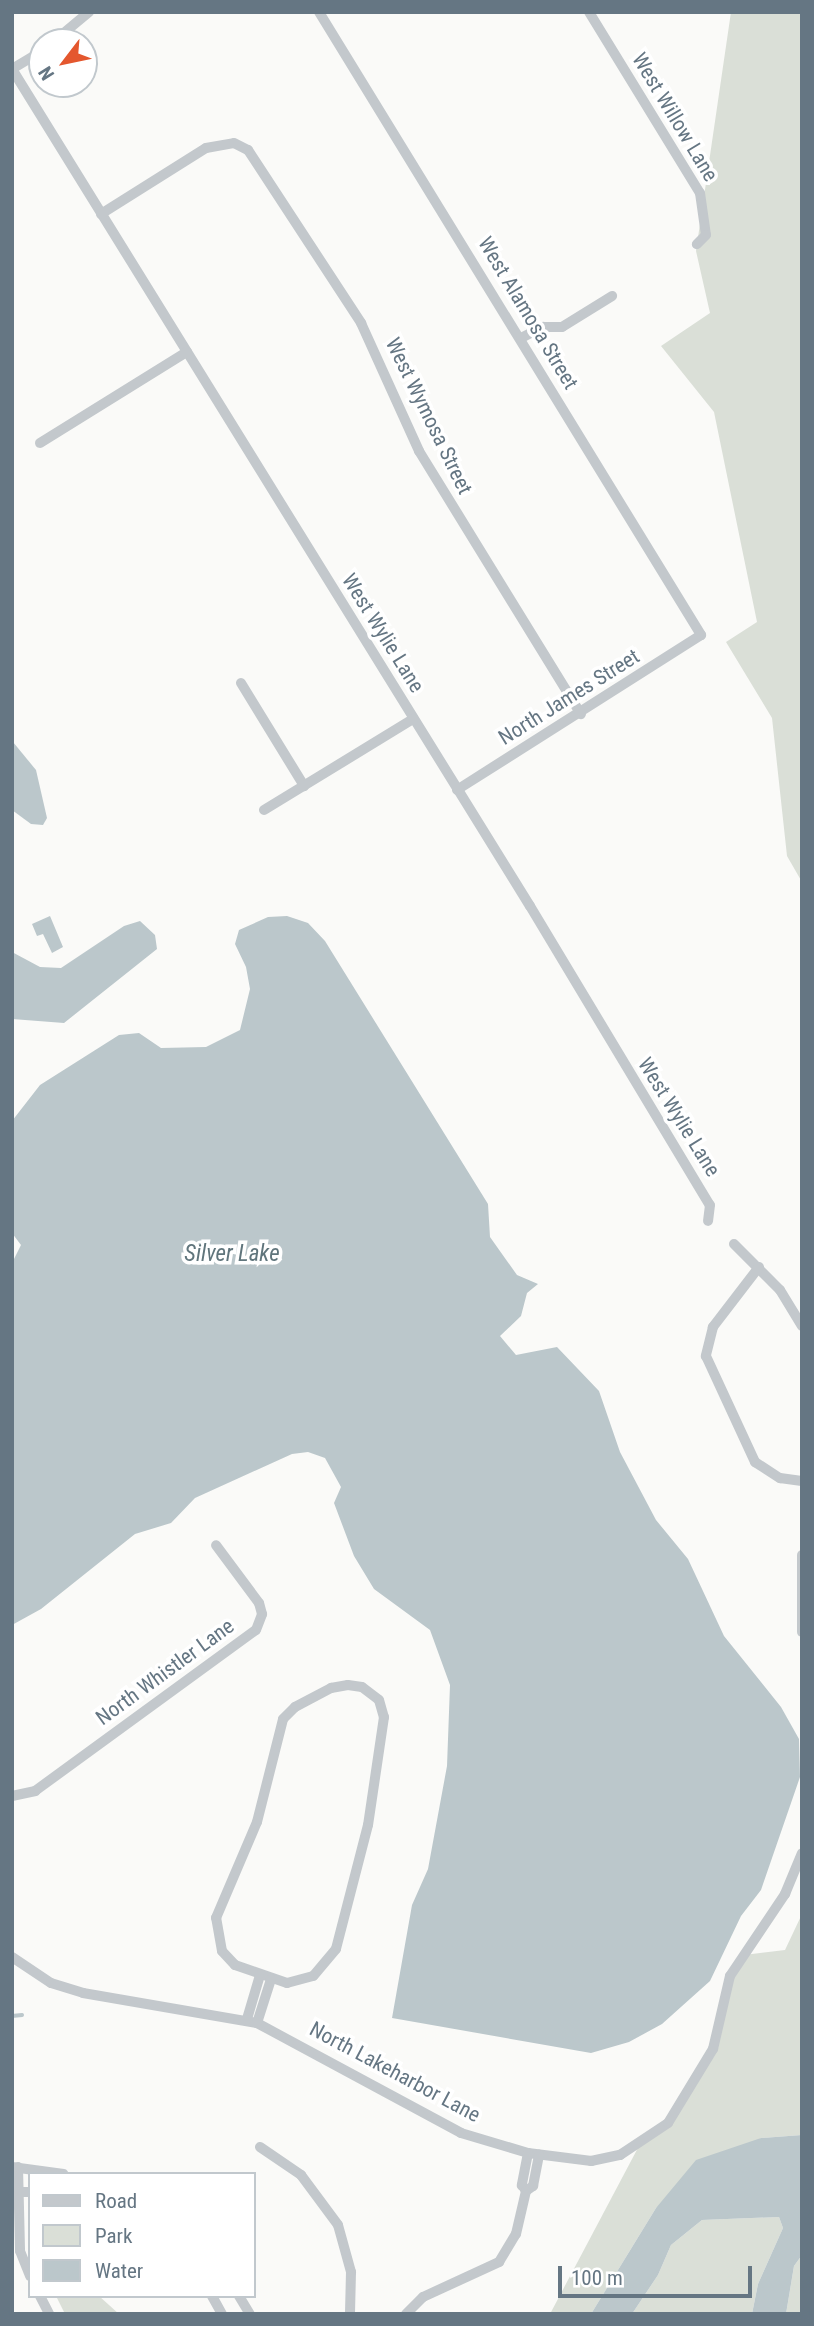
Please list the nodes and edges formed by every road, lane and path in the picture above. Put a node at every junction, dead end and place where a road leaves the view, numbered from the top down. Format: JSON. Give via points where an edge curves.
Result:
{"nodes":[{"id":1,"x":89,"y":12,"type":"edge"},
{"id":2,"x":319,"y":12,"type":"edge"},
{"id":3,"x":589,"y":12,"type":"edge"},
{"id":4,"x":70,"y":28,"type":"edge"},
{"id":5,"x":28,"y":59,"type":"edge"},
{"id":6,"x":12,"y":69,"type":"edge"},
{"id":7,"x":101,"y":214,"type":"junction"},
{"id":8,"x":697,"y":244,"type":"dead end"},
{"id":9,"x":612,"y":296,"type":"dead end"},
{"id":10,"x":522,"y":338,"type":"junction"},
{"id":11,"x":187,"y":352,"type":"junction"},
{"id":12,"x":40,"y":443,"type":"dead end"},
{"id":13,"x":701,"y":635,"type":"joint"},
{"id":14,"x":241,"y":683,"type":"dead end"},
{"id":15,"x":581,"y":713,"type":"junction"},
{"id":16,"x":413,"y":719,"type":"junction"},
{"id":17,"x":304,"y":786,"type":"junction"},
{"id":18,"x":457,"y":790,"type":"junction"},
{"id":19,"x":264,"y":810,"type":"dead end"},
{"id":20,"x":708,"y":1220,"type":"dead end"},
{"id":21,"x":734,"y":1244,"type":"dead end"},
{"id":22,"x":759,"y":1267,"type":"junction"},
{"id":23,"x":802,"y":1326,"type":"edge"},
{"id":24,"x":802,"y":1481,"type":"edge"},
{"id":25,"x":216,"y":1545,"type":"dead end"},
{"id":26,"x":802,"y":1555,"type":"edge"},
{"id":27,"x":802,"y":1632,"type":"edge"},
{"id":28,"x":12,"y":1796,"type":"edge"},
{"id":29,"x":802,"y":1853,"type":"edge"},
{"id":30,"x":12,"y":1957,"type":"edge"},
{"id":31,"x":265,"y":1977,"type":"junction"},
{"id":32,"x":252,"y":2021,"type":"junction"},
{"id":33,"x":260,"y":2147,"type":"dead end"},
{"id":34,"x":534,"y":2154,"type":"junction"},
{"id":35,"x":15,"y":2167,"type":"edge"},
{"id":36,"x":50,"y":2172,"type":"edge"},
{"id":37,"x":15,"y":2192,"type":"edge"},
{"id":38,"x":28,"y":2271,"type":"edge"},
{"id":39,"x":41,"y":2298,"type":"edge"},
{"id":40,"x":213,"y":2298,"type":"edge"},
{"id":41,"x":240,"y":2298,"type":"edge"},
{"id":42,"x":48,"y":2314,"type":"edge"},
{"id":43,"x":222,"y":2314,"type":"edge"},
{"id":44,"x":250,"y":2314,"type":"edge"},
{"id":45,"x":350,"y":2314,"type":"edge"},
{"id":46,"x":406,"y":2314,"type":"edge"}],
"edges":[{"from":1,"to":4,"type":"street"},
{"from":2,"to":10,"type":"street","name":"West Alamosa Street"},
{"from":3,"to":8,"type":"street","name":"West Willow Lane","via":[[700,193],[706,235]]},
{"from":5,"to":6,"type":"street"},
{"from":6,"to":7,"type":"street","name":"West Wylie Lane"},
{"from":7,"to":11,"type":"street","name":"West Wylie Lane"},
{"from":7,"to":15,"type":"street","name":"West Wymosa Street","via":[[206,148],[234,143],[260,163],[361,323],[426,462]]},
{"from":9,"to":10,"type":"street","via":[[562,327],[543,327]]},
{"from":10,"to":13,"type":"street","name":"West Alamosa Street"},
{"from":11,"to":12,"type":"street"},
{"from":11,"to":16,"type":"street","name":"West Wylie Lane"},
{"from":13,"to":15,"type":"street","name":"North James Street"},
{"from":14,"to":17,"type":"street"},
{"from":15,"to":18,"type":"street","name":"North James Street"},
{"from":16,"to":17,"type":"street"},
{"from":16,"to":18,"type":"street","name":"West Wylie Lane"},
{"from":17,"to":19,"type":"street"},
{"from":18,"to":20,"type":"street","name":"West Wylie Lane","via":[[710,1205]]},
{"from":21,"to":22,"type":"street"},
{"from":22,"to":23,"type":"street"},
{"from":22,"to":24,"type":"street","via":[[713,1327],[706,1356],[755,1462],[780,1478]]},
{"from":25,"to":28,"type":"street","name":"North Whistler Lane","via":[[260,1603],[262,1614],[256,1630],[35,1791]]},
{"from":26,"to":27,"type":"street"},
{"from":29,"to":34,"type":"street","name":"North Lakeharbor Lane","via":[[785,1894],[730,1976],[713,2049],[668,2123],[620,2155],[591,2161]]},
{"from":30,"to":32,"type":"street","name":"North Lakeharbor Lane","via":[[51,1983],[83,1993]]},
{"from":31,"to":31,"type":"street","via":[[299,1982],[313,1976],[335,1949],[368,1825],[384,1726],[379,1700],[362,1687],[331,1688],[295,1707],[283,1719],[257,1822],[216,1919],[222,1951],[235,1965]]},
{"from":31,"to":32,"type":"street"},
{"from":32,"to":34,"type":"street","name":"North Lakeharbor Lane","via":[[461,2133]]},
{"from":33,"to":45,"type":"street","via":[[301,2175],[338,2225],[351,2272]]},
{"from":34,"to":46,"type":"street","via":[[522,2185],[526,2191],[516,2234],[499,2262],[423,2297]]},
{"from":35,"to":36,"type":"street"},
{"from":35,"to":37,"type":"street"},
{"from":37,"to":38,"type":"street","via":[[20,2251]]},
{"from":39,"to":42,"type":"street"},
{"from":40,"to":43,"type":"street"},
{"from":41,"to":44,"type":"street"}]}
